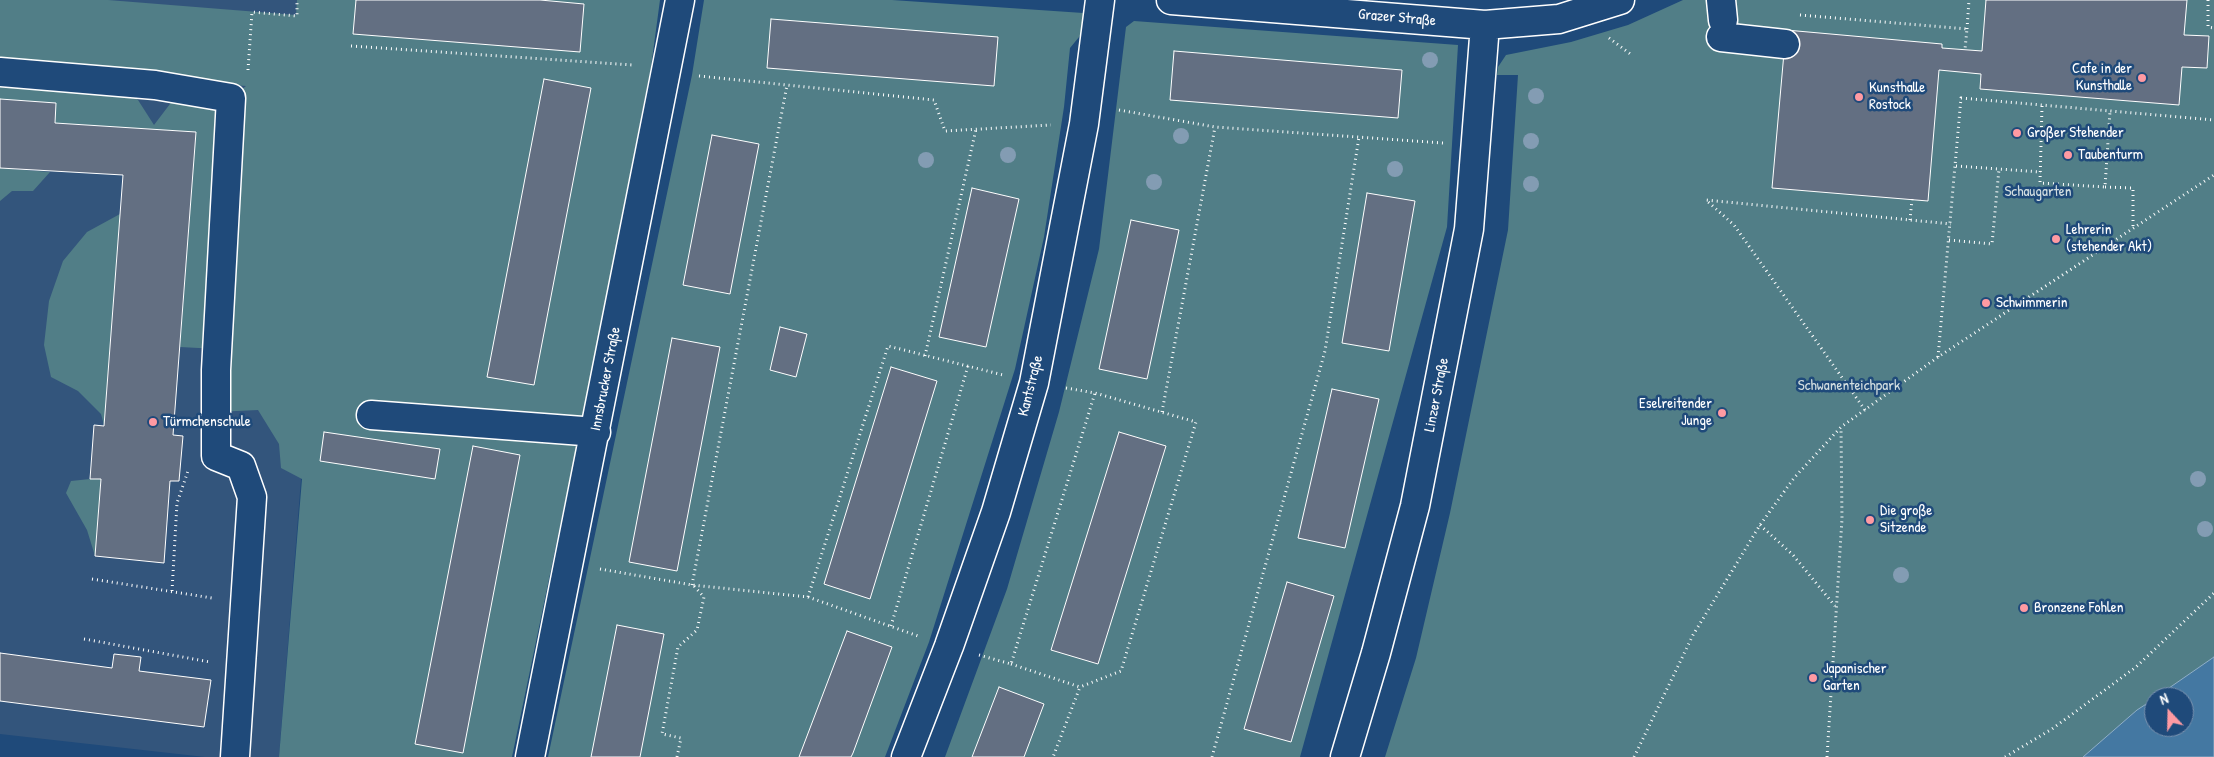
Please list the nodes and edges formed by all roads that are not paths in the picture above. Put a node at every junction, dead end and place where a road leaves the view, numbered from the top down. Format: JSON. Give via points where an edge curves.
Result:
{"nodes":[{"id":1,"x":680,"y":0,"type":"edge"},
{"id":2,"x":1100,"y":0,"type":"edge"},
{"id":3,"x":1171,"y":0,"type":"edge"},
{"id":4,"x":1620,"y":0,"type":"edge"},
{"id":5,"x":1721,"y":19,"type":"edge"},
{"id":6,"x":1486,"y":25,"type":"junction"},
{"id":7,"x":1785,"y":44,"type":"dead end"},
{"id":8,"x":0,"y":72,"type":"edge"},
{"id":9,"x":371,"y":414,"type":"dead end"},
{"id":10,"x":596,"y":432,"type":"junction"},
{"id":11,"x":235,"y":757,"type":"edge"},
{"id":12,"x":530,"y":757,"type":"edge"},
{"id":13,"x":906,"y":757,"type":"edge"},
{"id":14,"x":1345,"y":757,"type":"edge"}],
"edges":[{"from":1,"to":10,"type":"street","name":"Innsbrucker Straße"},
{"from":2,"to":13,"type":"street","name":"Kantstraße","via":[[1086,115],[1034,383],[996,512]]},
{"from":3,"to":6,"type":"street","name":"Grazer Straße"},
{"from":4,"to":6,"type":"street","name":"Grazer Straße","via":[[1559,19]]},
{"from":5,"to":7,"type":"street"},
{"from":6,"to":14,"type":"street","name":"Linzer Straße","via":[[1468,228],[1426,449],[1413,515]]},
{"from":8,"to":11,"type":"street","via":[[156,85],[231,98],[216,370],[216,456],[241,466],[252,497]]},
{"from":9,"to":10,"type":"street"},
{"from":10,"to":12,"type":"street","name":"Innsbrucker Straße"}]}
